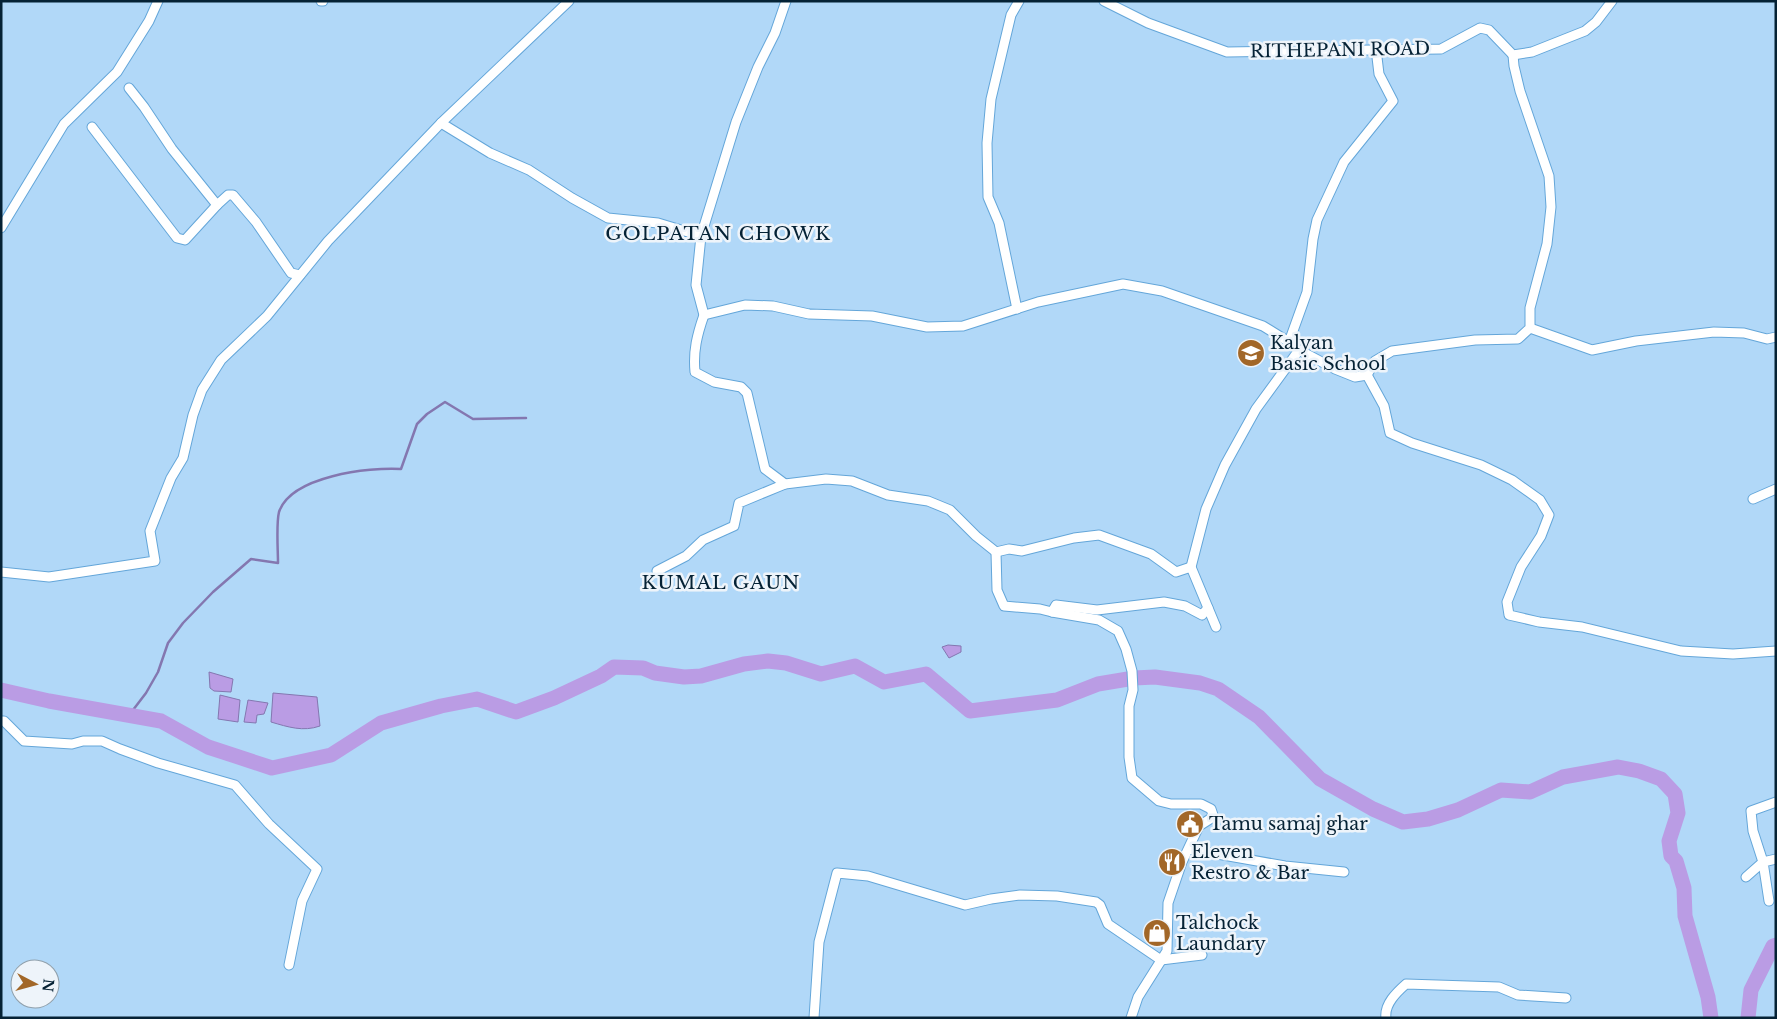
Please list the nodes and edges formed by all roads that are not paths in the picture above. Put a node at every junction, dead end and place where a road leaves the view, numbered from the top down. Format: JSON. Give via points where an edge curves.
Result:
{"nodes":[{"id":1,"x":158,"y":1,"type":"edge"},
{"id":2,"x":569,"y":1,"type":"edge"},
{"id":3,"x":786,"y":1,"type":"edge"},
{"id":4,"x":1019,"y":1,"type":"edge"},
{"id":5,"x":1104,"y":1,"type":"edge"},
{"id":6,"x":1612,"y":1,"type":"edge"},
{"id":7,"x":1376,"y":49,"type":"junction"},
{"id":8,"x":1513,"y":55,"type":"junction"},
{"id":9,"x":129,"y":88,"type":"dead end"},
{"id":10,"x":441,"y":123,"type":"junction"},
{"id":11,"x":92,"y":127,"type":"dead end"},
{"id":12,"x":217,"y":205,"type":"junction"},
{"id":13,"x":1,"y":228,"type":"edge"},
{"id":14,"x":701,"y":236,"type":"junction"},
{"id":15,"x":300,"y":275,"type":"junction"},
{"id":16,"x":1017,"y":308,"type":"junction"},
{"id":17,"x":704,"y":314,"type":"junction"},
{"id":18,"x":1530,"y":328,"type":"junction"},
{"id":19,"x":1776,"y":337,"type":"edge"},
{"id":20,"x":1289,"y":342,"type":"junction"},
{"id":21,"x":1299,"y":350,"type":"junction"},
{"id":22,"x":1367,"y":375,"type":"junction"},
{"id":23,"x":785,"y":484,"type":"junction"},
{"id":24,"x":1776,"y":488,"type":"edge"},
{"id":25,"x":1753,"y":499,"type":"dead end"},
{"id":26,"x":996,"y":552,"type":"junction"},
{"id":27,"x":1191,"y":567,"type":"junction"},
{"id":28,"x":657,"y":571,"type":"dead end"},
{"id":29,"x":1,"y":572,"type":"edge"},
{"id":30,"x":1208,"y":608,"type":"junction"},
{"id":31,"x":1052,"y":612,"type":"junction"},
{"id":32,"x":1216,"y":627,"type":"dead end"},
{"id":33,"x":1776,"y":651,"type":"edge"},
{"id":34,"x":1,"y":721,"type":"edge"},
{"id":35,"x":1776,"y":802,"type":"edge"},
{"id":36,"x":1188,"y":849,"type":"junction"},
{"id":37,"x":1776,"y":858,"type":"edge"},
{"id":38,"x":1763,"y":862,"type":"junction"},
{"id":39,"x":1344,"y":872,"type":"dead end"},
{"id":40,"x":1746,"y":877,"type":"dead end"},
{"id":41,"x":1769,"y":901,"type":"dead end"},
{"id":42,"x":1202,"y":955,"type":"dead end"},
{"id":43,"x":1161,"y":960,"type":"junction"},
{"id":44,"x":289,"y":965,"type":"dead end"},
{"id":45,"x":1566,"y":998,"type":"dead end"},
{"id":46,"x":814,"y":1018,"type":"edge"},
{"id":47,"x":1130,"y":1018,"type":"edge"},
{"id":48,"x":1386,"y":1018,"type":"edge"}],
"edges":[{"from":1,"to":13,"type":"street","via":[[117,72],[64,124]]},
{"from":2,"to":10,"type":"street"},
{"from":3,"to":14,"type":"street","via":[[736,122]]},
{"from":4,"to":16,"type":"street","via":[[1011,14],[991,99],[987,143],[988,197],[999,224]]},
{"from":5,"to":7,"type":"street","name":"RITHEPANI ROAD","via":[[1148,23],[1227,52]]},
{"from":6,"to":8,"type":"street","via":[[1585,31],[1532,52]]},
{"from":7,"to":8,"type":"street","name":"RITHEPANI ROAD","via":[[1441,49],[1480,28],[1489,30]]},
{"from":7,"to":20,"type":"street","via":[[1379,74],[1393,101],[1344,162],[1317,220],[1307,292]]},
{"from":8,"to":18,"type":"street","via":[[1520,91],[1549,176],[1551,208],[1547,244],[1530,308]]},
{"from":9,"to":12,"type":"street"},
{"from":10,"to":14,"type":"street","via":[[490,153],[529,170],[608,218],[658,223]]},
{"from":10,"to":15,"type":"street","via":[[328,241]]},
{"from":11,"to":12,"type":"street","via":[[177,238],[185,240]]},
{"from":12,"to":15,"type":"street","via":[[228,195],[234,195],[291,273]]},
{"from":14,"to":17,"type":"street","via":[[696,285]]},
{"from":15,"to":29,"type":"street","via":[[267,316],[221,360],[202,390],[183,458],[171,478],[150,532],[155,561],[50,577]]},
{"from":16,"to":17,"type":"street","via":[[963,326],[927,327],[872,316],[809,314],[773,306],[745,305]]},
{"from":16,"to":20,"type":"street","via":[[1123,284],[1162,290],[1263,326]]},
{"from":17,"to":23,"type":"street","via":[[693,356],[695,372],[714,382],[741,387],[747,393],[765,469]]},
{"from":18,"to":19,"type":"street","via":[[1592,350],[1714,332],[1744,333],[1767,339]]},
{"from":18,"to":22,"type":"street","via":[[1518,339],[1475,340],[1392,351],[1375,361]]},
{"from":20,"to":21,"type":"street"},
{"from":21,"to":22,"type":"street","via":[[1335,369],[1355,376]]},
{"from":21,"to":27,"type":"street","via":[[1256,409],[1225,465],[1206,509]]},
{"from":22,"to":33,"type":"street","via":[[1384,406],[1390,433],[1481,465],[1512,480],[1540,500],[1549,514],[1507,602],[1509,615],[1582,627],[1681,651],[1733,654]]},
{"from":23,"to":26,"type":"street","via":[[826,479],[852,482],[888,495],[928,501],[950,510]]},
{"from":23,"to":28,"type":"street","via":[[738,503],[734,526],[703,540],[686,556]]},
{"from":24,"to":25,"type":"street"},
{"from":26,"to":27,"type":"street","via":[[1022,551],[1099,535],[1151,554],[1176,572]]},
{"from":26,"to":31,"type":"street","via":[[997,590],[1004,606]]},
{"from":27,"to":30,"type":"street"},
{"from":30,"to":31,"type":"street","via":[[1202,614],[1164,602],[1097,610],[1056,605]]},
{"from":30,"to":32,"type":"street"},
{"from":31,"to":36,"type":"street","via":[[1099,620],[1118,630],[1132,671],[1134,690],[1129,706],[1132,778],[1159,800],[1171,804],[1201,804],[1211,809],[1213,814],[1199,826]]},
{"from":34,"to":44,"type":"street","via":[[24,741],[72,744],[102,741],[158,763],[235,785],[269,824],[317,869],[302,901]]},
{"from":35,"to":38,"type":"street","via":[[1751,811],[1753,831]]},
{"from":36,"to":39,"type":"street","via":[[1285,866]]},
{"from":36,"to":43,"type":"street","via":[[1168,903],[1167,951]]},
{"from":37,"to":38,"type":"street"},
{"from":38,"to":40,"type":"street"},
{"from":38,"to":41,"type":"street"},
{"from":42,"to":43,"type":"street"},
{"from":43,"to":46,"type":"street","via":[[1108,924],[1096,902],[1020,895],[965,905],[868,876],[837,873],[819,942]]},
{"from":43,"to":47,"type":"street","via":[[1138,997]]},
{"from":45,"to":48,"type":"street","via":[[1518,995],[1499,988],[1406,984],[1396,993],[1385,1012]]}]}
